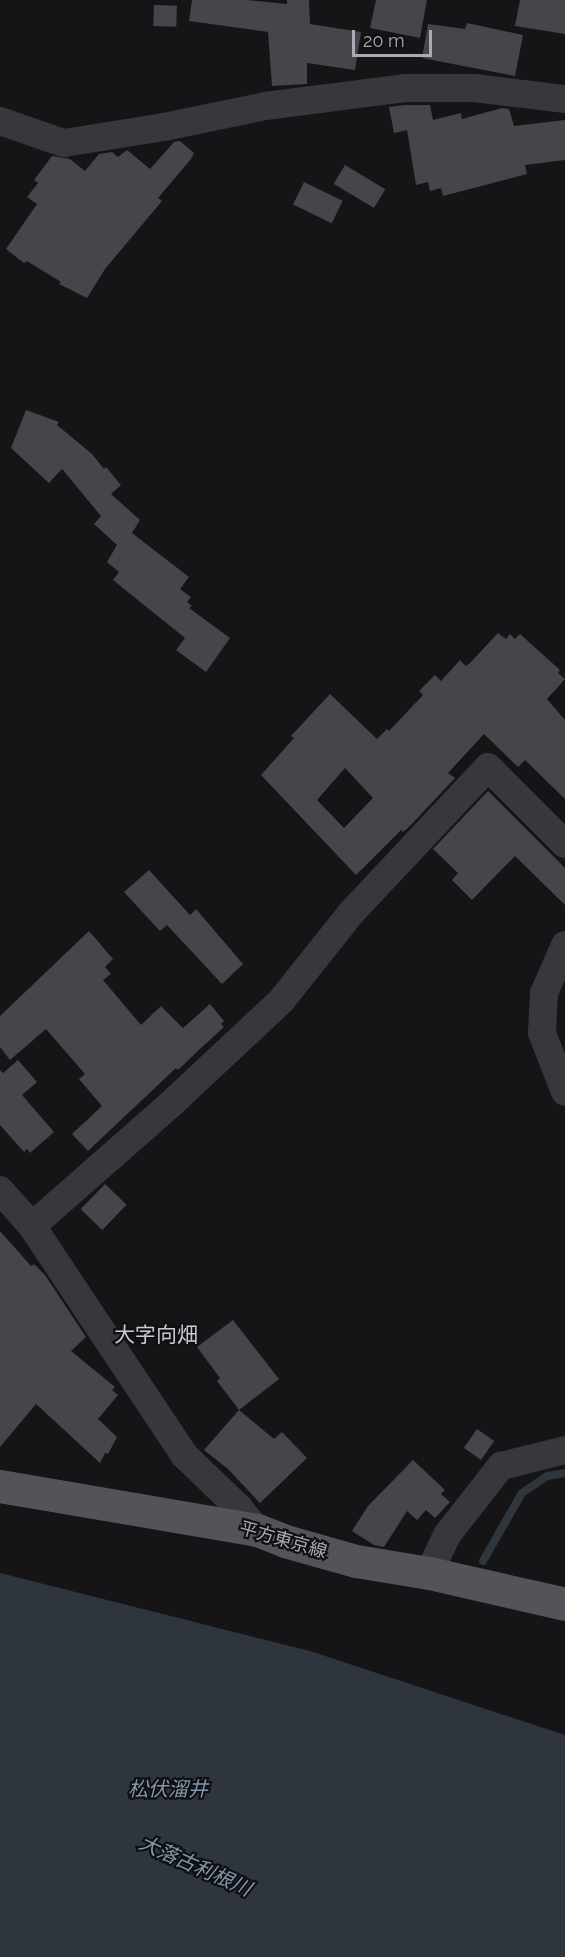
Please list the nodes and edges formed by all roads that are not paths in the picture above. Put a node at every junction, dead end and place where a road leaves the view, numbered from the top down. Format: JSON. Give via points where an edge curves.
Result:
{"nodes":[{"id":1,"x":565,"y":99,"type":"edge"},
{"id":2,"x":0,"y":121,"type":"edge"},
{"id":3,"x":565,"y":844,"type":"edge"},
{"id":4,"x":565,"y":945,"type":"edge"},
{"id":5,"x":565,"y":1092,"type":"edge"},
{"id":6,"x":0,"y":1190,"type":"edge"},
{"id":7,"x":32,"y":1226,"type":"junction"},
{"id":8,"x":565,"y":1450,"type":"edge"},
{"id":9,"x":0,"y":1486,"type":"edge"},
{"id":10,"x":257,"y":1530,"type":"junction"},
{"id":11,"x":429,"y":1573,"type":"junction"},
{"id":12,"x":565,"y":1604,"type":"edge"}],
"edges":[{"from":1,"to":2,"type":"street","via":[[474,88],[405,88],[265,106],[64,143]]},
{"from":3,"to":7,"type":"street","via":[[488,767],[351,914],[281,1001]]},
{"from":4,"to":5,"type":"street","via":[[544,993],[542,1034]]},
{"from":6,"to":7,"type":"street"},
{"from":7,"to":10,"type":"street","via":[[184,1455]]},
{"from":8,"to":11,"type":"street","via":[[501,1466],[447,1535]]},
{"from":9,"to":10,"type":"main road","name":"平方東京線"},
{"from":10,"to":11,"type":"main road","name":"平方東京線","via":[[356,1561]]},
{"from":11,"to":12,"type":"main road","name":"平方東京線"}]}
